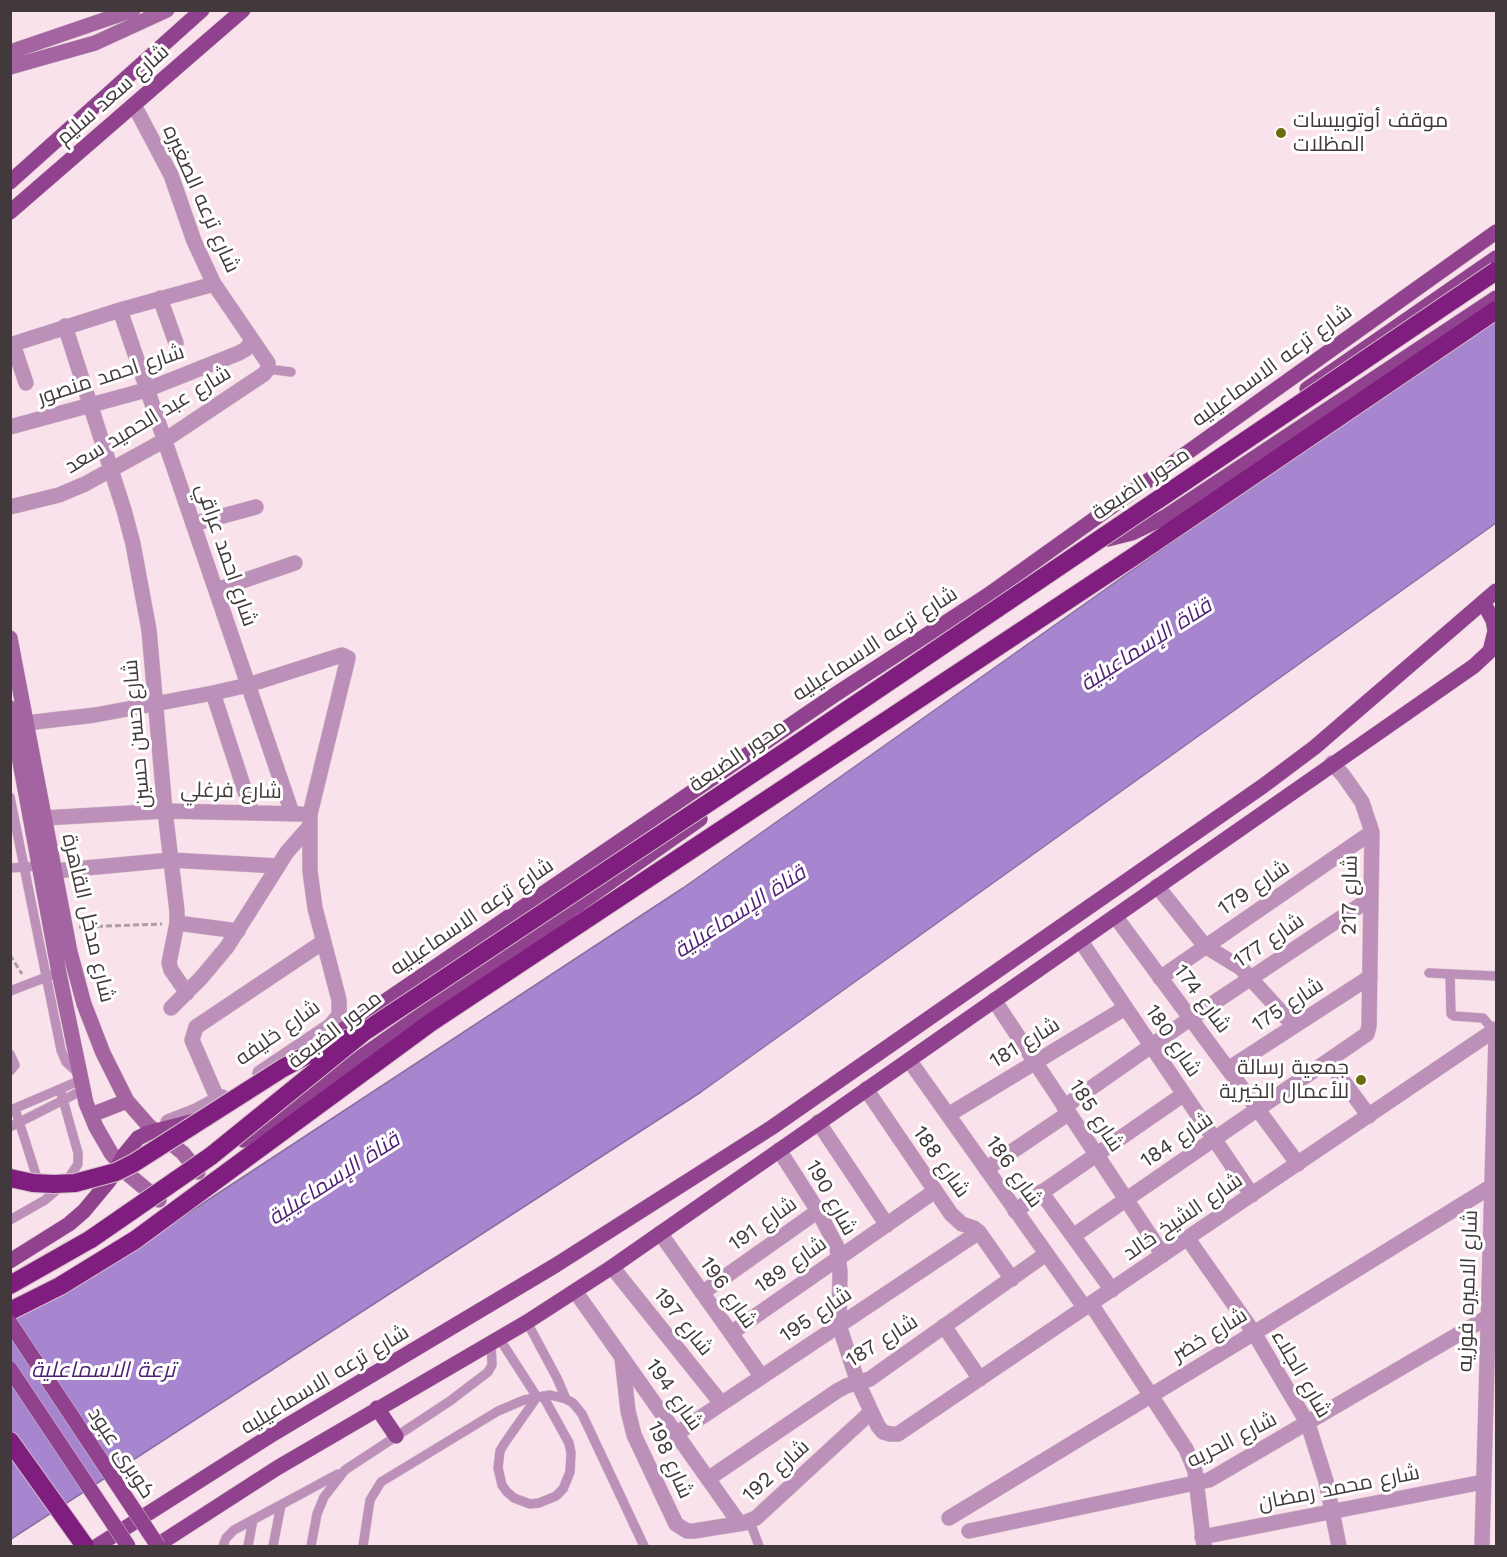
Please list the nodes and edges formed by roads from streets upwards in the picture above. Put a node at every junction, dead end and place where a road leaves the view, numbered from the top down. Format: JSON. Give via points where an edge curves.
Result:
{"nodes":[{"id":1,"x":133,"y":10,"type":"edge"},
{"id":2,"x":167,"y":10,"type":"edge"},
{"id":3,"x":202,"y":10,"type":"edge"},
{"id":4,"x":243,"y":10,"type":"edge"},
{"id":5,"x":10,"y":52,"type":"edge"},
{"id":6,"x":10,"y":67,"type":"edge"},
{"id":7,"x":134,"y":105,"type":"junction"},
{"id":8,"x":10,"y":182,"type":"edge"},
{"id":9,"x":10,"y":212,"type":"edge"},
{"id":10,"x":1497,"y":231,"type":"edge"},
{"id":11,"x":1497,"y":258,"type":"edge"},
{"id":12,"x":1497,"y":271,"type":"edge"},
{"id":13,"x":214,"y":284,"type":"junction"},
{"id":14,"x":160,"y":298,"type":"junction"},
{"id":15,"x":1497,"y":298,"type":"edge"},
{"id":16,"x":120,"y":310,"type":"junction"},
{"id":17,"x":1497,"y":310,"type":"edge"},
{"id":18,"x":65,"y":326,"type":"junction"},
{"id":19,"x":252,"y":341,"type":"junction"},
{"id":20,"x":176,"y":343,"type":"dead end"},
{"id":21,"x":12,"y":344,"type":"edge"},
{"id":22,"x":268,"y":369,"type":"joint"},
{"id":23,"x":26,"y":383,"type":"dead end"},
{"id":24,"x":146,"y":390,"type":"junction"},
{"id":25,"x":91,"y":407,"type":"junction"},
{"id":26,"x":10,"y":427,"type":"edge"},
{"id":27,"x":165,"y":440,"type":"junction"},
{"id":28,"x":110,"y":471,"type":"junction"},
{"id":29,"x":10,"y":507,"type":"edge"},
{"id":30,"x":256,"y":507,"type":"dead end"},
{"id":31,"x":193,"y":524,"type":"junction"},
{"id":32,"x":1108,"y":538,"type":"junction"},
{"id":33,"x":295,"y":563,"type":"dead end"},
{"id":34,"x":216,"y":590,"type":"junction"},
{"id":35,"x":1497,"y":591,"type":"edge"},
{"id":36,"x":1483,"y":602,"type":"junction"},
{"id":37,"x":1496,"y":632,"type":"edge"},
{"id":38,"x":10,"y":638,"type":"edge"},
{"id":39,"x":248,"y":685,"type":"junction"},
{"id":40,"x":213,"y":693,"type":"junction"},
{"id":41,"x":157,"y":703,"type":"junction"},
{"id":42,"x":11,"y":710,"type":"edge"},
{"id":43,"x":26,"y":723,"type":"junction"},
{"id":44,"x":1332,"y":764,"type":"junction"},
{"id":45,"x":165,"y":811,"type":"junction"},
{"id":46,"x":252,"y":813,"type":"junction"},
{"id":47,"x":292,"y":813,"type":"junction"},
{"id":48,"x":44,"y":818,"type":"junction"},
{"id":49,"x":310,"y":820,"type":"junction"},
{"id":50,"x":1372,"y":832,"type":"junction"},
{"id":51,"x":171,"y":860,"type":"junction"},
{"id":52,"x":278,"y":866,"type":"junction"},
{"id":53,"x":40,"y":868,"type":"junction"},
{"id":54,"x":1157,"y":886,"type":"junction"},
{"id":55,"x":1371,"y":898,"type":"junction"},
{"id":56,"x":1115,"y":916,"type":"junction"},
{"id":57,"x":177,"y":923,"type":"junction"},
{"id":58,"x":238,"y":931,"type":"junction"},
{"id":59,"x":1080,"y":940,"type":"junction"},
{"id":60,"x":323,"y":942,"type":"junction"},
{"id":61,"x":1205,"y":946,"type":"junction"},
{"id":62,"x":1370,"y":977,"type":"junction"},
{"id":63,"x":1160,"y":978,"type":"junction"},
{"id":64,"x":1251,"y":978,"type":"junction"},
{"id":65,"x":187,"y":993,"type":"junction"},
{"id":66,"x":994,"y":1000,"type":"junction"},
{"id":67,"x":171,"y":1008,"type":"dead end"},
{"id":68,"x":1125,"y":1008,"type":"junction"},
{"id":69,"x":1191,"y":1018,"type":"junction"},
{"id":70,"x":1294,"y":1026,"type":"junction"},
{"id":71,"x":364,"y":1032,"type":"junction"},
{"id":72,"x":1496,"y":1033,"type":"edge"},
{"id":73,"x":1364,"y":1037,"type":"joint"},
{"id":74,"x":1151,"y":1047,"type":"junction"},
{"id":75,"x":909,"y":1060,"type":"junction"},
{"id":76,"x":1035,"y":1062,"type":"junction"},
{"id":77,"x":1329,"y":1062,"type":"junction"},
{"id":78,"x":1228,"y":1069,"type":"junction"},
{"id":79,"x":866,"y":1089,"type":"junction"},
{"id":80,"x":1184,"y":1094,"type":"junction"},
{"id":81,"x":218,"y":1100,"type":"junction"},
{"id":82,"x":127,"y":1101,"type":"junction"},
{"id":83,"x":1067,"y":1110,"type":"junction"},
{"id":84,"x":1258,"y":1110,"type":"junction"},
{"id":85,"x":91,"y":1115,"type":"junction"},
{"id":86,"x":948,"y":1115,"type":"junction"},
{"id":87,"x":1369,"y":1116,"type":"junction"},
{"id":88,"x":818,"y":1122,"type":"junction"},
{"id":89,"x":156,"y":1131,"type":"junction"},
{"id":90,"x":1215,"y":1140,"type":"junction"},
{"id":91,"x":779,"y":1150,"type":"junction"},
{"id":92,"x":1096,"y":1155,"type":"junction"},
{"id":93,"x":120,"y":1164,"type":"junction"},
{"id":94,"x":1298,"y":1164,"type":"junction"},
{"id":95,"x":986,"y":1169,"type":"junction"},
{"id":96,"x":198,"y":1172,"type":"junction"},
{"id":97,"x":10,"y":1178,"type":"edge"},
{"id":98,"x":1492,"y":1186,"type":"junction"},
{"id":99,"x":935,"y":1191,"type":"junction"},
{"id":100,"x":1041,"y":1192,"type":"junction"},
{"id":101,"x":1252,"y":1195,"type":"junction"},
{"id":102,"x":159,"y":1200,"type":"junction"},
{"id":103,"x":1126,"y":1200,"type":"junction"},
{"id":104,"x":1015,"y":1210,"type":"junction"},
{"id":105,"x":818,"y":1211,"type":"junction"},
{"id":106,"x":887,"y":1225,"type":"junction"},
{"id":107,"x":979,"y":1232,"type":"junction"},
{"id":108,"x":660,"y":1233,"type":"junction"},
{"id":109,"x":1073,"y":1236,"type":"junction"},
{"id":110,"x":1188,"y":1239,"type":"junction"},
{"id":111,"x":1046,"y":1254,"type":"junction"},
{"id":112,"x":1163,"y":1255,"type":"junction"},
{"id":113,"x":838,"y":1258,"type":"junction"},
{"id":114,"x":10,"y":1261,"type":"edge"},
{"id":115,"x":612,"y":1267,"type":"junction"},
{"id":116,"x":1012,"y":1279,"type":"junction"},
{"id":117,"x":10,"y":1285,"type":"edge"},
{"id":118,"x":1112,"y":1290,"type":"junction"},
{"id":119,"x":575,"y":1291,"type":"junction"},
{"id":120,"x":10,"y":1292,"type":"edge"},
{"id":121,"x":702,"y":1293,"type":"junction"},
{"id":122,"x":1088,"y":1306,"type":"junction"},
{"id":123,"x":10,"y":1311,"type":"edge"},
{"id":124,"x":1488,"y":1317,"type":"junction"},
{"id":125,"x":10,"y":1323,"type":"edge"},
{"id":126,"x":839,"y":1325,"type":"junction"},
{"id":127,"x":944,"y":1326,"type":"junction"},
{"id":128,"x":731,"y":1333,"type":"junction"},
{"id":129,"x":1254,"y":1334,"type":"junction"},
{"id":130,"x":622,"y":1358,"type":"junction"},
{"id":131,"x":10,"y":1369,"type":"edge"},
{"id":132,"x":762,"y":1377,"type":"junction"},
{"id":133,"x":980,"y":1379,"type":"junction"},
{"id":134,"x":858,"y":1383,"type":"junction"},
{"id":135,"x":1151,"y":1395,"type":"junction"},
{"id":136,"x":721,"y":1403,"type":"junction"},
{"id":137,"x":377,"y":1408,"type":"junction"},
{"id":138,"x":872,"y":1412,"type":"junction"},
{"id":139,"x":1308,"y":1424,"type":"junction"},
{"id":140,"x":676,"y":1434,"type":"junction"},
{"id":141,"x":890,"y":1434,"type":"joint"},
{"id":142,"x":396,"y":1436,"type":"road end"},
{"id":143,"x":10,"y":1440,"type":"edge"},
{"id":144,"x":708,"y":1479,"type":"junction"},
{"id":145,"x":1483,"y":1482,"type":"junction"},
{"id":146,"x":1197,"y":1484,"type":"junction"},
{"id":147,"x":1332,"y":1510,"type":"junction"},
{"id":148,"x":950,"y":1518,"type":"dead end"},
{"id":149,"x":745,"y":1523,"type":"junction"},
{"id":150,"x":694,"y":1531,"type":"joint"},
{"id":151,"x":969,"y":1531,"type":"dead end"},
{"id":152,"x":1203,"y":1542,"type":"edge"},
{"id":153,"x":85,"y":1546,"type":"edge"},
{"id":154,"x":97,"y":1546,"type":"edge"},
{"id":155,"x":129,"y":1546,"type":"edge"},
{"id":156,"x":157,"y":1546,"type":"edge"},
{"id":157,"x":1340,"y":1546,"type":"edge"},
{"id":158,"x":1482,"y":1546,"type":"edge"}],
"edges":[{"from":1,"to":5,"type":"street"},
{"from":2,"to":6,"type":"street","via":[[95,43]]},
{"from":3,"to":8,"type":"main road","name":"شارع سعد سليم"},
{"from":4,"to":7,"type":"main road","name":"شارع سعد سليم"},
{"from":7,"to":9,"type":"main road","name":"شارع سعد سليم"},
{"from":7,"to":13,"type":"street","name":"شارع ترعه الصغيره","via":[[171,175]]},
{"from":10,"to":89,"type":"main road","name":"شارع ترعه الاسماعيليه","via":[[988,595],[836,693],[418,980],[229,1106]]},
{"from":11,"to":32,"type":"main road","name":"شارع ترعه الاسماعيليه","via":[[1325,376]]},
{"from":12,"to":71,"type":"highway","name":"محور الضبعة","bridge":true},
{"from":13,"to":14,"type":"street"},
{"from":13,"to":19,"type":"street","name":"شارع ترعه الصغيره"},
{"from":14,"to":16,"type":"street"},
{"from":14,"to":20,"type":"street"},
{"from":15,"to":32,"type":"main road","via":[[1155,523]]},
{"from":16,"to":18,"type":"street"},
{"from":16,"to":24,"type":"street","name":"شارع احمد عراقي"},
{"from":17,"to":123,"type":"highway","via":[[1133,557],[430,1023],[167,1219],[60,1286]]},
{"from":18,"to":21,"type":"street"},
{"from":18,"to":25,"type":"street","name":"شارع حسن حسين"},
{"from":19,"to":22,"type":"street","name":"شارع ترعه الصغيره"},
{"from":19,"to":24,"type":"street","name":"شارع احمد منصور","via":[[246,349]]},
{"from":21,"to":23,"type":"street"},
{"from":22,"to":27,"type":"street","name":"شارع عبد الحميد سعد"},
{"from":24,"to":25,"type":"street","name":"شارع احمد منصور"},
{"from":24,"to":27,"type":"street","name":"شارع احمد عراقي"},
{"from":25,"to":26,"type":"street","name":"شارع احمد منصور"},
{"from":25,"to":28,"type":"street","name":"شارع حسن حسين"},
{"from":27,"to":28,"type":"street","name":"شارع عبد الحميد سعد"},
{"from":27,"to":31,"type":"street","name":"شارع احمد عراقي"},
{"from":28,"to":29,"type":"street","name":"شارع عبد الحميد سعد","via":[[68,492]]},
{"from":28,"to":41,"type":"street","name":"شارع حسن حسين","via":[[133,544]]},
{"from":30,"to":31,"type":"street"},
{"from":31,"to":34,"type":"street","name":"شارع احمد عراقي"},
{"from":32,"to":96,"type":"main road","name":"شارع ترعه الاسماعيليه","via":[[732,796]]},
{"from":33,"to":34,"type":"street"},
{"from":34,"to":39,"type":"street","name":"شارع احمد عراقي"},
{"from":35,"to":36,"type":"main road","name":"شارع ترعه الاسماعيليه"},
{"from":36,"to":37,"type":"main road"},
{"from":36,"to":154,"type":"main road","name":"شارع ترعه الاسماعيليه","via":[[1315,747],[1263,786],[771,1128],[556,1265],[273,1434]]},
{"from":37,"to":44,"type":"main road","via":[[1483,659]]},
{"from":38,"to":43,"type":"street","name":"شارع مدخل القاهرة"},
{"from":39,"to":40,"type":"street"},
{"from":39,"to":47,"type":"street","name":"شارع احمد عراقي"},
{"from":39,"to":49,"type":"street","via":[[342,655],[348,658]]},
{"from":40,"to":41,"type":"street"},
{"from":40,"to":46,"type":"street"},
{"from":41,"to":43,"type":"street"},
{"from":41,"to":45,"type":"street","name":"شارع حسن حسين"},
{"from":42,"to":53,"type":"street","name":"شارع مدخل القاهرة"},
{"from":43,"to":48,"type":"street","name":"شارع مدخل القاهرة"},
{"from":44,"to":50,"type":"street","name":"شارع 217","via":[[1362,802]]},
{"from":44,"to":54,"type":"main road"},
{"from":45,"to":46,"type":"street","name":"شارع فرغلي"},
{"from":45,"to":48,"type":"street","name":"شارع فرغلي"},
{"from":45,"to":51,"type":"street","name":"شارع حسن حسين"},
{"from":46,"to":47,"type":"street","name":"شارع فرغلي"},
{"from":47,"to":49,"type":"street","name":"شارع فرغلي"},
{"from":48,"to":53,"type":"street","name":"شارع مدخل القاهرة"},
{"from":49,"to":52,"type":"street"},
{"from":49,"to":60,"type":"street","name":"شارع خليفه","via":[[310,871]]},
{"from":50,"to":55,"type":"street","name":"شارع 217"},
{"from":50,"to":61,"type":"street","name":"شارع 179"},
{"from":51,"to":52,"type":"street"},
{"from":51,"to":53,"type":"street"},
{"from":51,"to":57,"type":"street","name":"شارع حسن حسين"},
{"from":52,"to":58,"type":"street"},
{"from":53,"to":82,"type":"street","name":"شارع مدخل القاهرة","via":[[65,927],[93,1029]]},
{"from":53,"to":85,"type":"street","name":"شارع مدخل القاهرة","via":[[53,975]]},
{"from":54,"to":56,"type":"main road"},
{"from":54,"to":61,"type":"street"},
{"from":55,"to":62,"type":"street","name":"شارع 217"},
{"from":55,"to":64,"type":"street","name":"شارع 177"},
{"from":56,"to":59,"type":"main road"},
{"from":56,"to":63,"type":"street","name":"شارع 174"},
{"from":57,"to":58,"type":"street"},
{"from":57,"to":65,"type":"street","name":"شارع حسن حسين","via":[[169,963]]},
{"from":58,"to":65,"type":"street"},
{"from":59,"to":66,"type":"main road"},
{"from":59,"to":68,"type":"street","name":"شارع 180"},
{"from":60,"to":81,"type":"street","name":"شارع خليفه","via":[[339,1000],[335,1021]]},
{"from":60,"to":81,"type":"street","via":[[196,1027],[192,1040]]},
{"from":61,"to":63,"type":"street","name":"شارع 179"},
{"from":61,"to":64,"type":"street","via":[[1231,960]]},
{"from":62,"to":70,"type":"street","name":"شارع 175"},
{"from":62,"to":73,"type":"street","name":"شارع 217","via":[[1369,1026]]},
{"from":63,"to":69,"type":"street","name":"شارع 174"},
{"from":64,"to":69,"type":"street","name":"شارع 177"},
{"from":64,"to":70,"type":"street"},
{"from":65,"to":67,"type":"street"},
{"from":66,"to":75,"type":"main road"},
{"from":66,"to":76,"type":"street","name":"شارع 185"},
{"from":68,"to":74,"type":"street","name":"شارع 180"},
{"from":68,"to":76,"type":"street","name":"شارع 181"},
{"from":69,"to":74,"type":"street","name":"شارع 177"},
{"from":69,"to":78,"type":"street","name":"شارع 174"},
{"from":70,"to":78,"type":"street","name":"شارع 175"},
{"from":71,"to":97,"type":"highway","bridge":true,"via":[[283,1068],[116,1172],[75,1183],[33,1183]]},
{"from":71,"to":117,"type":"highway","name":"محور الضبعة","bridge":true,"via":[[211,1156],[91,1239]]},
{"from":72,"to":87,"type":"street","name":"شارع الشيخ خالد"},
{"from":72,"to":98,"type":"street","name":"شارع الاميره فوزيه"},
{"from":73,"to":77,"type":"street","name":"شارع 184"},
{"from":74,"to":80,"type":"street","name":"شارع 180"},
{"from":74,"to":83,"type":"street","name":"شارع 177"},
{"from":75,"to":79,"type":"main road"},
{"from":75,"to":86,"type":"street","name":"شارع 186"},
{"from":76,"to":83,"type":"street","name":"شارع 185"},
{"from":76,"to":86,"type":"street","name":"شارع 181"},
{"from":77,"to":84,"type":"street","name":"شارع 184"},
{"from":77,"to":87,"type":"street"},
{"from":78,"to":84,"type":"street","name":"شارع 174"},
{"from":79,"to":88,"type":"main road"},
{"from":79,"to":99,"type":"street","name":"شارع 188"},
{"from":80,"to":90,"type":"street","name":"شارع 180"},
{"from":80,"to":92,"type":"street"},
{"from":81,"to":89,"type":"street","name":"شارع خليفه","via":[[169,1121]]},
{"from":82,"to":85,"type":"street"},
{"from":82,"to":89,"type":"street","name":"شارع مدخل القاهرة"},
{"from":83,"to":92,"type":"street","name":"شارع 185"},
{"from":83,"to":95,"type":"street","name":"شارع 177"},
{"from":84,"to":90,"type":"street","name":"شارع 184"},
{"from":84,"to":94,"type":"street","name":"شارع 174"},
{"from":85,"to":93,"type":"street","name":"شارع مدخل القاهرة"},
{"from":86,"to":95,"type":"street","name":"شارع 186"},
{"from":87,"to":94,"type":"street","name":"شارع الشيخ خالد"},
{"from":88,"to":91,"type":"main road"},
{"from":88,"to":106,"type":"street"},
{"from":89,"to":93,"type":"main road","name":"شارع ترعه الاسماعيليه","via":[[130,1146]]},
{"from":89,"to":96,"type":"street","name":"شارع مدخل القاهرة","via":[[183,1153]]},
{"from":90,"to":101,"type":"street","name":"شارع 180"},
{"from":90,"to":103,"type":"street","name":"شارع 184"},
{"from":91,"to":105,"type":"street","name":"شارع 190"},
{"from":91,"to":108,"type":"main road"},
{"from":92,"to":100,"type":"street"},
{"from":92,"to":103,"type":"street","name":"شارع 185"},
{"from":93,"to":102,"type":"street","name":"شارع مدخل القاهرة"},
{"from":93,"to":114,"type":"main road","name":"شارع ترعه الاسماعيليه","via":[[97,1197],[69,1224]]},
{"from":94,"to":101,"type":"street","name":"شارع الشيخ خالد"},
{"from":95,"to":104,"type":"street","name":"شارع 186"},
{"from":96,"to":102,"type":"main road","name":"شارع ترعه الاسماعيليه"},
{"from":98,"to":124,"type":"street","name":"شارع الاميره فوزيه"},
{"from":98,"to":129,"type":"street","name":"شارع خضر"},
{"from":99,"to":106,"type":"street","name":"شارع 189"},
{"from":99,"to":107,"type":"street","name":"شارع 188","via":[[956,1220]]},
{"from":100,"to":104,"type":"street"},
{"from":100,"to":109,"type":"street"},
{"from":101,"to":110,"type":"street","name":"شارع الشيخ خالد"},
{"from":102,"to":120,"type":"main road","name":"شارع ترعه الاسماعيليه","via":[[116,1231]]},
{"from":103,"to":109,"type":"street","name":"شارع 184"},
{"from":103,"to":112,"type":"street","name":"شارع 185"},
{"from":104,"to":111,"type":"street","name":"شارع 186"},
{"from":105,"to":113,"type":"street","name":"شارع 190","via":[[837,1247]]},
{"from":105,"to":121,"type":"street","name":"شارع 191"},
{"from":106,"to":113,"type":"street","name":"شارع 189"},
{"from":107,"to":116,"type":"street","name":"شارع 188"},
{"from":107,"to":126,"type":"street","name":"شارع 195"},
{"from":108,"to":115,"type":"main road"},
{"from":108,"to":121,"type":"street","name":"شارع 196"},
{"from":109,"to":118,"type":"street"},
{"from":110,"to":112,"type":"street","name":"شارع الشيخ خالد"},
{"from":110,"to":129,"type":"street","name":"شارع الجلاء"},
{"from":111,"to":116,"type":"street","name":"شارع 187"},
{"from":111,"to":122,"type":"street","name":"شارع 186"},
{"from":112,"to":118,"type":"street","name":"شارع الشيخ خالد"},
{"from":113,"to":126,"type":"street","name":"شارع 190"},
{"from":113,"to":128,"type":"street","name":"شارع 189"},
{"from":115,"to":119,"type":"main road"},
{"from":115,"to":136,"type":"street","name":"شارع 197"},
{"from":116,"to":127,"type":"street","name":"شارع 187"},
{"from":118,"to":122,"type":"street","name":"شارع الشيخ خالد"},
{"from":119,"to":130,"type":"street","name":"شارع 194"},
{"from":119,"to":137,"type":"main road"},
{"from":121,"to":128,"type":"street","name":"شارع 196"},
{"from":122,"to":133,"type":"street","name":"شارع الشيخ خالد"},
{"from":122,"to":135,"type":"street","name":"شارع 186"},
{"from":124,"to":139,"type":"street","name":"شارع الحريه"},
{"from":124,"to":145,"type":"street","name":"شارع الاميره فوزيه"},
{"from":125,"to":156,"type":"main road","name":"كوبرى عبود","bridge":true},
{"from":126,"to":132,"type":"street","name":"شارع 195"},
{"from":126,"to":134,"type":"street","name":"شارع 190"},
{"from":127,"to":133,"type":"street"},
{"from":127,"to":134,"type":"street","name":"شارع 187","via":[[870,1379]]},
{"from":128,"to":132,"type":"street","name":"شارع 196"},
{"from":129,"to":135,"type":"street","name":"شارع خضر"},
{"from":129,"to":139,"type":"street","name":"شارع الجلاء"},
{"from":130,"to":140,"type":"street","name":"شارع 194"},
{"from":130,"to":150,"type":"street","name":"شارع 198","via":[[634,1435],[676,1524]]},
{"from":131,"to":155,"type":"main road","bridge":true},
{"from":132,"to":136,"type":"street","name":"شارع 195"},
{"from":133,"to":141,"type":"street","name":"شارع الشيخ خالد","via":[[898,1434]]},
{"from":134,"to":138,"type":"street","name":"شارع 190"},
{"from":134,"to":144,"type":"street","name":"شارع 187","via":[[837,1391]]},
{"from":135,"to":146,"type":"street","name":"شارع 186","via":[[1186,1449]]},
{"from":135,"to":148,"type":"street","name":"شارع خضر"},
{"from":136,"to":140,"type":"street","name":"شارع 195"},
{"from":137,"to":142,"type":"main road"},
{"from":137,"to":156,"type":"main road"},
{"from":138,"to":141,"type":"street","name":"شارع 190","via":[[878,1426]]},
{"from":138,"to":149,"type":"street","name":"شارع 192","via":[[760,1515]]},
{"from":139,"to":146,"type":"street","name":"شارع الحريه","via":[[1222,1474]]},
{"from":139,"to":147,"type":"street","name":"شارع الجلاء"},
{"from":140,"to":144,"type":"street","name":"شارع 194"},
{"from":143,"to":153,"type":"highway"},
{"from":144,"to":149,"type":"street","name":"شارع 194"},
{"from":145,"to":147,"type":"street","name":"شارع محمد رمضان"},
{"from":145,"to":158,"type":"street","name":"شارع الاميره فوزيه"},
{"from":146,"to":151,"type":"street","name":"شارع الحريه"},
{"from":146,"to":152,"type":"street","name":"شارع 186"},
{"from":147,"to":152,"type":"street","name":"شارع محمد رمضان"},
{"from":147,"to":157,"type":"street","name":"شارع الجلاء"},
{"from":149,"to":150,"type":"street","name":"شارع 192"}]}
